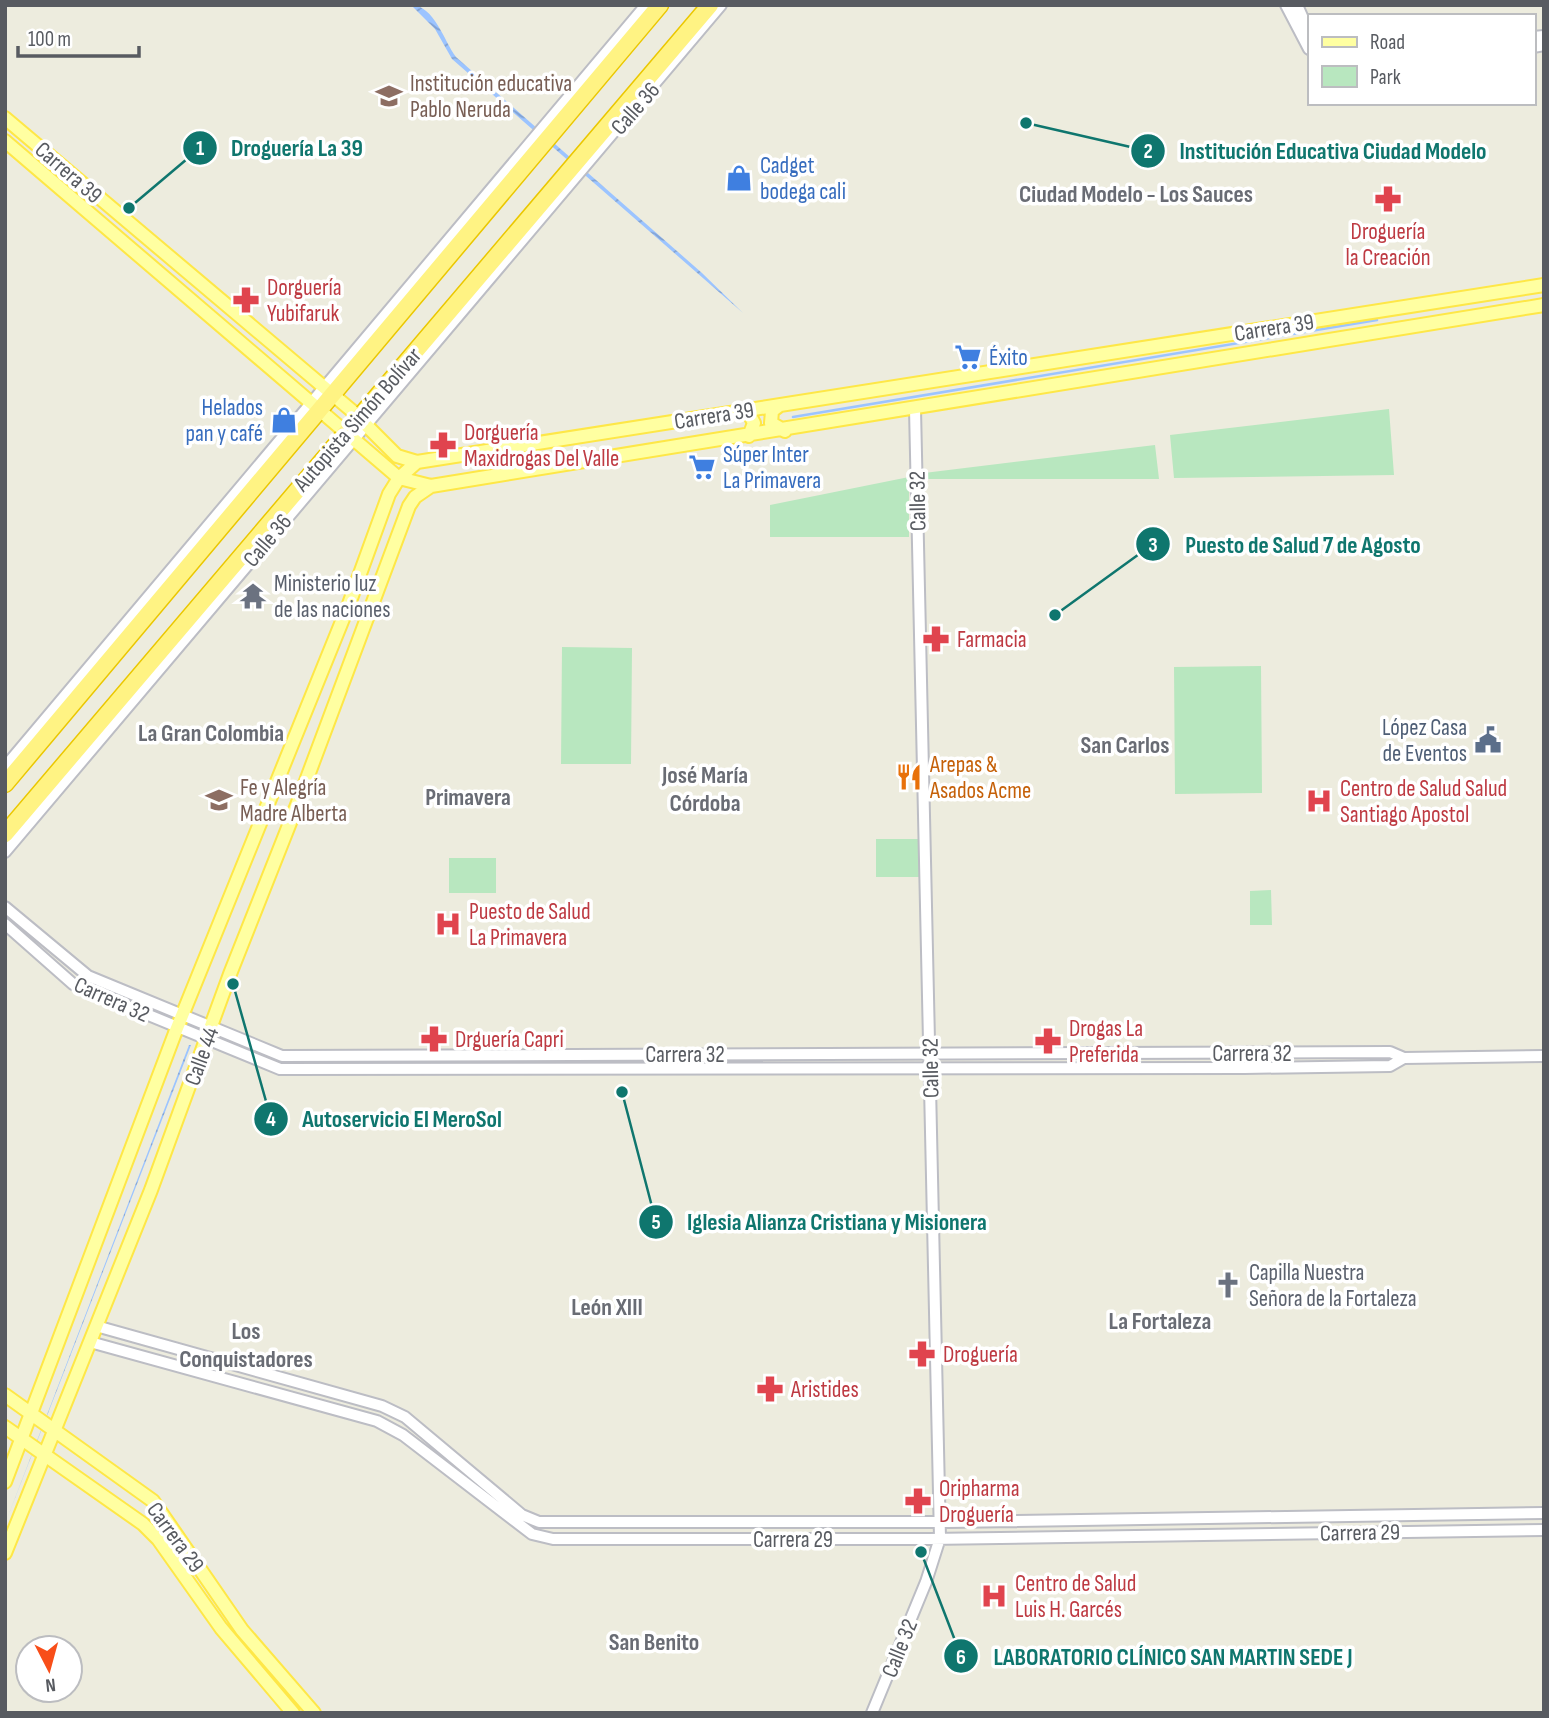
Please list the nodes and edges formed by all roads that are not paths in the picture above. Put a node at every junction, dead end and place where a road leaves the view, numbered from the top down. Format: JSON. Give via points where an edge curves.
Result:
{"nodes":[{"id":1,"x":646,"y":5,"type":"edge"},
{"id":2,"x":660,"y":5,"type":"edge"},
{"id":3,"x":710,"y":5,"type":"edge"},
{"id":4,"x":721,"y":5,"type":"edge"},
{"id":5,"x":1286,"y":5,"type":"edge"},
{"id":6,"x":1298,"y":8,"type":"edge"},
{"id":7,"x":1308,"y":30,"type":"edge"},
{"id":8,"x":1308,"y":47,"type":"edge"},
{"id":9,"x":5,"y":118,"type":"edge"},
{"id":10,"x":547,"y":130,"type":"junction"},
{"id":11,"x":5,"y":141,"type":"edge"},
{"id":12,"x":585,"y":160,"type":"junction"},
{"id":13,"x":1544,"y":285,"type":"edge"},
{"id":14,"x":1418,"y":304,"type":"junction"},
{"id":15,"x":1544,"y":306,"type":"edge"},
{"id":16,"x":1380,"y":310,"type":"junction"},
{"id":17,"x":1420,"y":326,"type":"junction"},
{"id":18,"x":1379,"y":332,"type":"junction"},
{"id":19,"x":327,"y":391,"type":"junction"},
{"id":20,"x":376,"y":403,"type":"junction"},
{"id":21,"x":316,"y":404,"type":"junction"},
{"id":22,"x":781,"y":404,"type":"junction"},
{"id":23,"x":915,"y":409,"type":"junction"},
{"id":24,"x":747,"y":410,"type":"junction"},
{"id":25,"x":361,"y":421,"type":"junction"},
{"id":26,"x":785,"y":431,"type":"junction"},
{"id":27,"x":349,"y":435,"type":"junction"},
{"id":28,"x":749,"y":436,"type":"junction"},
{"id":29,"x":383,"y":443,"type":"junction"},
{"id":30,"x":520,"y":446,"type":"junction"},
{"id":31,"x":269,"y":460,"type":"junction"},
{"id":32,"x":417,"y":462,"type":"junction"},
{"id":33,"x":520,"y":472,"type":"junction"},
{"id":34,"x":399,"y":478,"type":"junction"},
{"id":35,"x":431,"y":486,"type":"junction"},
{"id":36,"x":5,"y":767,"type":"edge"},
{"id":37,"x":5,"y":784,"type":"edge"},
{"id":38,"x":35,"y":797,"type":"junction"},
{"id":39,"x":36,"y":815,"type":"junction"},
{"id":40,"x":5,"y":834,"type":"edge"},
{"id":41,"x":5,"y":852,"type":"edge"},
{"id":42,"x":5,"y":907,"type":"edge"},
{"id":43,"x":5,"y":925,"type":"edge"},
{"id":44,"x":180,"y":1021,"type":"junction"},
{"id":45,"x":209,"y":1033,"type":"junction"},
{"id":46,"x":930,"y":1053,"type":"junction"},
{"id":47,"x":1544,"y":1056,"type":"edge"},
{"id":48,"x":1404,"y":1058,"type":"junction"},
{"id":49,"x":930,"y":1069,"type":"junction"},
{"id":50,"x":96,"y":1326,"type":"junction"},
{"id":51,"x":114,"y":1331,"type":"junction"},
{"id":52,"x":90,"y":1342,"type":"junction"},
{"id":53,"x":108,"y":1347,"type":"junction"},
{"id":54,"x":5,"y":1395,"type":"edge"},
{"id":55,"x":382,"y":1406,"type":"junction"},
{"id":56,"x":33,"y":1414,"type":"junction"},
{"id":57,"x":377,"y":1421,"type":"junction"},
{"id":58,"x":412,"y":1423,"type":"junction"},
{"id":59,"x":5,"y":1427,"type":"edge"},
{"id":60,"x":55,"y":1428,"type":"junction"},
{"id":61,"x":403,"y":1435,"type":"junction"},
{"id":62,"x":23,"y":1440,"type":"junction"},
{"id":63,"x":43,"y":1455,"type":"junction"},
{"id":64,"x":5,"y":1482,"type":"edge"},
{"id":65,"x":1544,"y":1513,"type":"edge"},
{"id":66,"x":941,"y":1522,"type":"junction"},
{"id":67,"x":1544,"y":1530,"type":"edge"},
{"id":68,"x":940,"y":1538,"type":"junction"},
{"id":69,"x":5,"y":1553,"type":"edge"},
{"id":70,"x":293,"y":1713,"type":"edge"},
{"id":71,"x":314,"y":1713,"type":"edge"},
{"id":72,"x":872,"y":1713,"type":"edge"}],
"edges":[{"from":1,"to":10,"type":"street"},
{"from":2,"to":10,"type":"highway","name":"Autopista Simón Bolívar"},
{"from":3,"to":12,"type":"highway","name":"Autopista Simón Bolívar"},
{"from":4,"to":12,"type":"street","name":"Calle 36"},
{"from":5,"to":8,"type":"street"},
{"from":6,"to":7,"type":"street"},
{"from":9,"to":19,"type":"main road","name":"Carrera 39"},
{"from":10,"to":19,"type":"highway","name":"Autopista Simón Bolívar"},
{"from":11,"to":21,"type":"main road","name":"Carrera 39"},
{"from":12,"to":20,"type":"highway","name":"Autopista Simón Bolívar"},
{"from":13,"to":14,"type":"main road","name":"Carrera 39"},
{"from":14,"to":16,"type":"main road","name":"Carrera 39"},
{"from":14,"to":17,"type":"main road","via":[[1411,316]]},
{"from":15,"to":17,"type":"main road","name":"Carrera 39"},
{"from":16,"to":18,"type":"main road","via":[[1387,323]]},
{"from":16,"to":22,"type":"main road","name":"Carrera 39"},
{"from":17,"to":18,"type":"main road","name":"Carrera 39"},
{"from":18,"to":23,"type":"main road","name":"Carrera 39"},
{"from":19,"to":21,"type":"highway","name":"Autopista Simón Bolívar"},
{"from":19,"to":25,"type":"main road","name":"Carrera 39"},
{"from":20,"to":25,"type":"highway","name":"Autopista Simón Bolívar"},
{"from":20,"to":29,"type":"street"},
{"from":21,"to":27,"type":"main road","name":"Carrera 39"},
{"from":21,"to":31,"type":"highway","name":"Autopista Simón Bolívar"},
{"from":22,"to":24,"type":"main road","name":"Carrera 39"},
{"from":22,"to":26,"type":"main road","via":[[772,411],[771,423]]},
{"from":23,"to":26,"type":"main road","name":"Carrera 39"},
{"from":23,"to":46,"type":"street","name":"Calle 32"},
{"from":24,"to":28,"type":"main road","via":[[754,422]]},
{"from":24,"to":30,"type":"main road","name":"Carrera 39"},
{"from":25,"to":27,"type":"highway","name":"Autopista Simón Bolívar"},
{"from":25,"to":29,"type":"main road","name":"Carrera 39"},
{"from":26,"to":28,"type":"main road","name":"Carrera 39"},
{"from":27,"to":34,"type":"main road","name":"Carrera 39"},
{"from":27,"to":38,"type":"highway","name":"Autopista Simón Bolívar"},
{"from":27,"to":39,"type":"street","name":"Calle 36"},
{"from":28,"to":33,"type":"main road","name":"Carrera 39"},
{"from":29,"to":32,"type":"main road","name":"Carrera 39","via":[[397,456]]},
{"from":30,"to":32,"type":"main road","name":"Carrera 39"},
{"from":30,"to":33,"type":"main road","via":[[529,462]]},
{"from":31,"to":36,"type":"street"},
{"from":31,"to":37,"type":"highway","name":"Autopista Simón Bolívar"},
{"from":32,"to":34,"type":"main road"},
{"from":33,"to":35,"type":"main road","name":"Carrera 39"},
{"from":34,"to":35,"type":"main road","name":"Carrera 39"},
{"from":34,"to":44,"type":"main road","name":"Calle 44"},
{"from":35,"to":45,"type":"main road","name":"Calle 44","via":[[409,506]]},
{"from":38,"to":39,"type":"highway"},
{"from":38,"to":40,"type":"highway","name":"Autopista Simón Bolívar"},
{"from":39,"to":41,"type":"street","name":"Calle 36"},
{"from":42,"to":44,"type":"street","name":"Carrera 32","via":[[88,976]]},
{"from":43,"to":44,"type":"street","name":"Carrera 32","via":[[73,984]]},
{"from":44,"to":45,"type":"street","name":"Carrera 32"},
{"from":44,"to":56,"type":"main road","name":"Calle 44"},
{"from":45,"to":46,"type":"street","name":"Carrera 32","via":[[282,1056]]},
{"from":45,"to":49,"type":"street","name":"Carrera 32","via":[[280,1069]]},
{"from":45,"to":50,"type":"main road","name":"Calle 44"},
{"from":46,"to":48,"type":"street","name":"Carrera 32","via":[[1390,1052]]},
{"from":46,"to":49,"type":"street","name":"Calle 32"},
{"from":47,"to":48,"type":"street","name":"Carrera 32"},
{"from":48,"to":49,"type":"street","name":"Carrera 32","via":[[1390,1066]]},
{"from":49,"to":66,"type":"street","name":"Calle 32"},
{"from":50,"to":51,"type":"street","name":"Carrera 29"},
{"from":50,"to":52,"type":"main road","name":"Calle 44"},
{"from":51,"to":53,"type":"street","via":[[106,1337]]},
{"from":51,"to":55,"type":"street","name":"Carrera 29"},
{"from":52,"to":53,"type":"street","name":"Carrera 29"},
{"from":52,"to":60,"type":"main road","name":"Calle 44"},
{"from":53,"to":57,"type":"street","name":"Carrera 29"},
{"from":54,"to":56,"type":"main road","name":"Carrera 29"},
{"from":55,"to":57,"type":"street","via":[[386,1414]]},
{"from":55,"to":58,"type":"street","name":"Carrera 29"},
{"from":56,"to":60,"type":"main road","name":"Carrera 29"},
{"from":56,"to":62,"type":"main road","name":"Calle 44"},
{"from":57,"to":61,"type":"street","name":"Carrera 29"},
{"from":58,"to":61,"type":"street","via":[[401,1426]]},
{"from":58,"to":66,"type":"street","name":"Carrera 29","via":[[523,1515],[540,1522]]},
{"from":59,"to":62,"type":"main road","name":"Carrera 29"},
{"from":60,"to":63,"type":"main road","name":"Calle 44"},
{"from":60,"to":71,"type":"main road","name":"Carrera 29","via":[[153,1502],[242,1630]]},
{"from":61,"to":68,"type":"street","name":"Carrera 29","via":[[532,1534],[547,1538]]},
{"from":62,"to":63,"type":"main road","name":"Carrera 29"},
{"from":62,"to":64,"type":"main road","name":"Calle 44"},
{"from":63,"to":69,"type":"main road","name":"Calle 44"},
{"from":63,"to":70,"type":"main road","name":"Carrera 29","via":[[158,1539],[221,1628]]},
{"from":65,"to":66,"type":"street","name":"Carrera 29"},
{"from":66,"to":68,"type":"street","name":"Calle 32"},
{"from":67,"to":68,"type":"street","name":"Carrera 29"},
{"from":68,"to":72,"type":"street","name":"Calle 32"}]}
